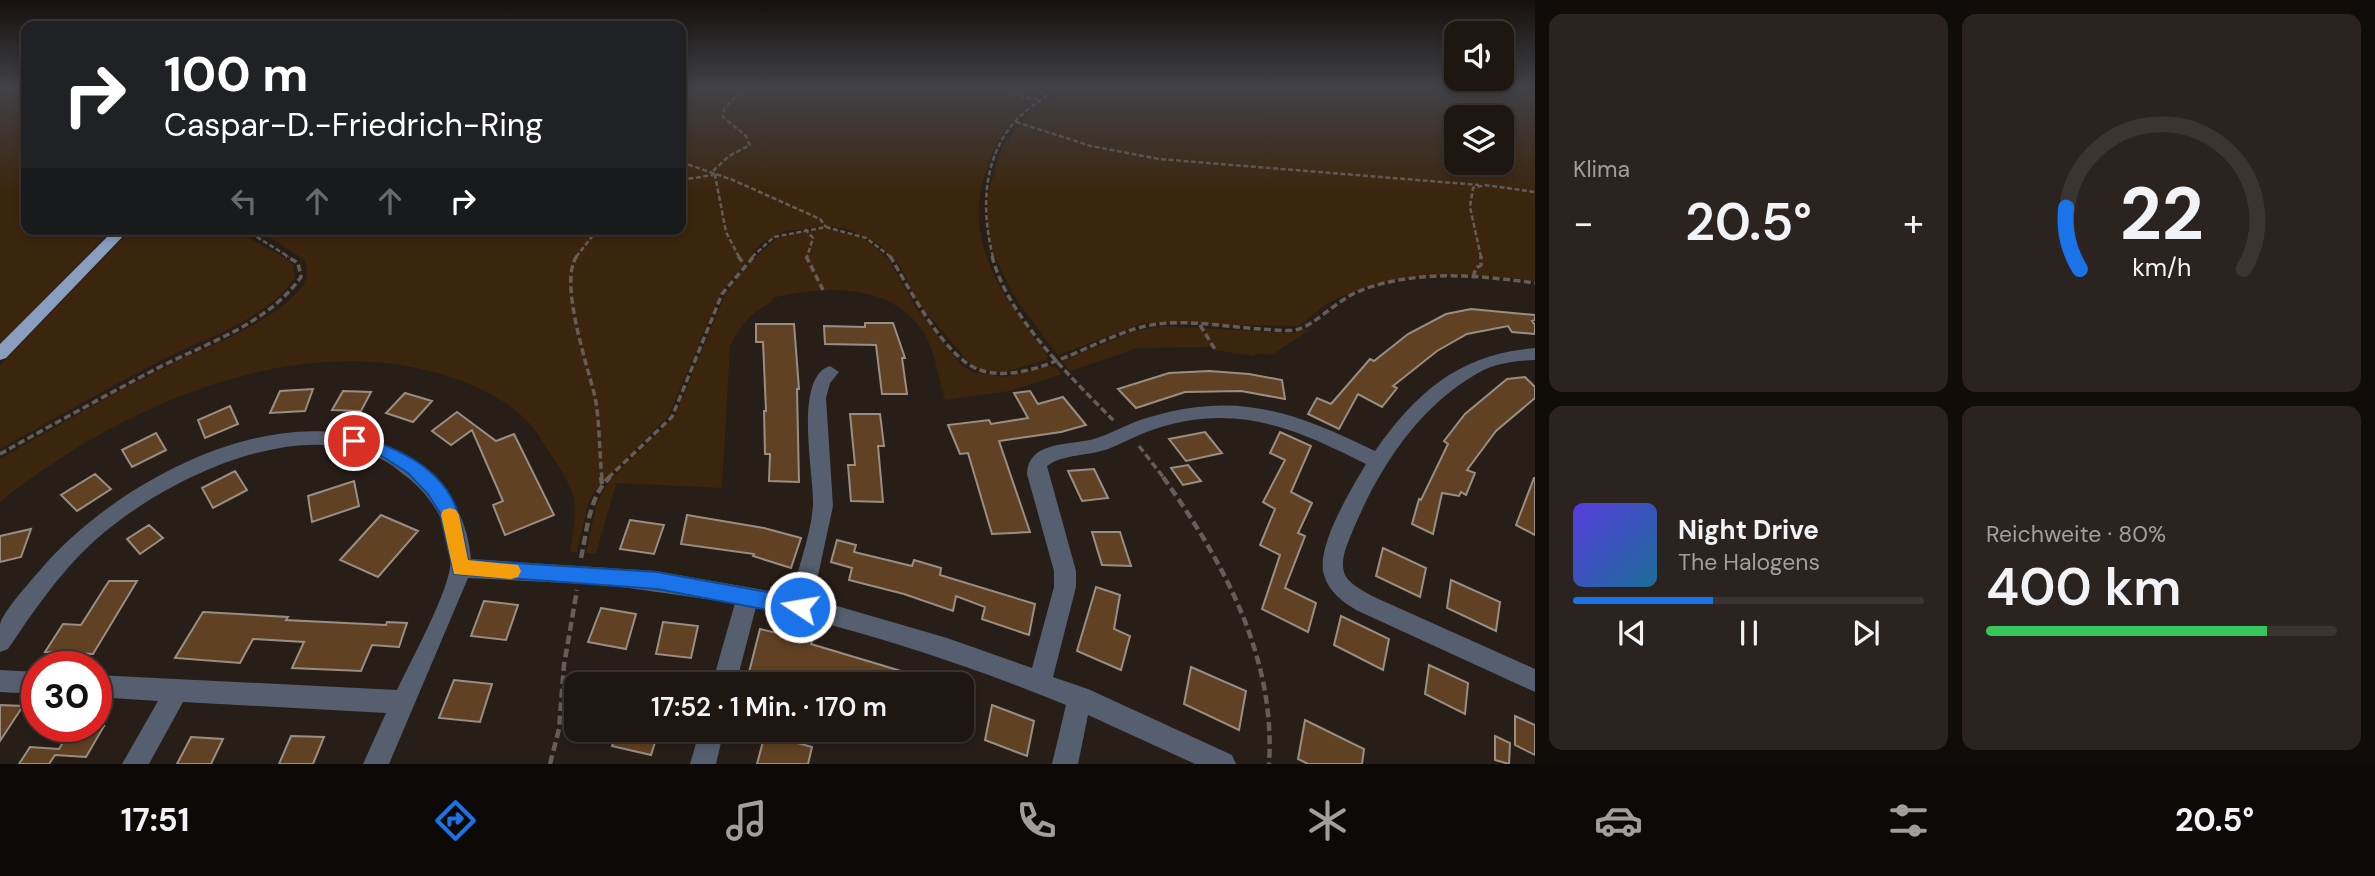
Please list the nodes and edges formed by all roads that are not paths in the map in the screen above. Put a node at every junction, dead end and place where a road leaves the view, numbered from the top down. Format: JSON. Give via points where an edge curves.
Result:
{"nodes":[{"id":1,"x":117,"y":235,"type":"edge"},
{"id":2,"x":0,"y":354,"type":"edge"},
{"id":3,"x":1535,"y":354,"type":"edge"},
{"id":4,"x":830,"y":372,"type":"dead end"},
{"id":5,"x":1376,"y":460,"type":"junction"},
{"id":6,"x":460,"y":568,"type":"junction"},
{"id":7,"x":748,"y":596,"type":"junction"},
{"id":8,"x":800,"y":607,"type":"junction"},
{"id":9,"x":0,"y":641,"type":"edge"},
{"id":10,"x":727,"y":672,"type":"edge"},
{"id":11,"x":0,"y":681,"type":"edge"},
{"id":12,"x":1040,"y":681,"type":"junction"},
{"id":13,"x":1535,"y":681,"type":"edge"},
{"id":14,"x":21,"y":682,"type":"edge"},
{"id":15,"x":112,"y":687,"type":"edge"},
{"id":16,"x":177,"y":690,"type":"junction"},
{"id":17,"x":1080,"y":697,"type":"junction"},
{"id":18,"x":404,"y":702,"type":"junction"},
{"id":19,"x":709,"y":742,"type":"edge"},
{"id":20,"x":135,"y":764,"type":"edge"},
{"id":21,"x":376,"y":764,"type":"edge"},
{"id":22,"x":703,"y":764,"type":"edge"},
{"id":23,"x":1065,"y":764,"type":"edge"},
{"id":24,"x":1223,"y":764,"type":"edge"}],
"edges":[{"from":1,"to":2,"type":"main road"},
{"from":3,"to":5,"type":"street","via":[[1500,356],[1481,363],[1435,395]]},
{"from":4,"to":8,"type":"street","via":[[817,398],[823,506]]},
{"from":5,"to":12,"type":"street","via":[[1298,422],[1246,410],[1191,413],[1090,448],[1044,455],[1037,463],[1037,474],[1065,571],[1065,587]]},
{"from":5,"to":13,"type":"street","via":[[1353,504],[1332,561],[1334,577],[1364,603]]},
{"from":6,"to":7,"type":"street","via":[[657,581]]},
{"from":6,"to":9,"type":"street","via":[[449,512],[414,468],[386,450],[354,441],[286,440],[211,459],[132,500],[94,528],[59,563]]},
{"from":6,"to":18,"type":"street"},
{"from":7,"to":8,"type":"street"},
{"from":7,"to":10,"type":"street"},
{"from":8,"to":12,"type":"street","via":[[877,626]]},
{"from":11,"to":14,"type":"street"},
{"from":12,"to":17,"type":"street"},
{"from":15,"to":16,"type":"street"},
{"from":16,"to":18,"type":"street"},
{"from":16,"to":20,"type":"street"},
{"from":17,"to":23,"type":"street"},
{"from":17,"to":24,"type":"street"},
{"from":18,"to":21,"type":"street"},
{"from":19,"to":22,"type":"street"}]}
